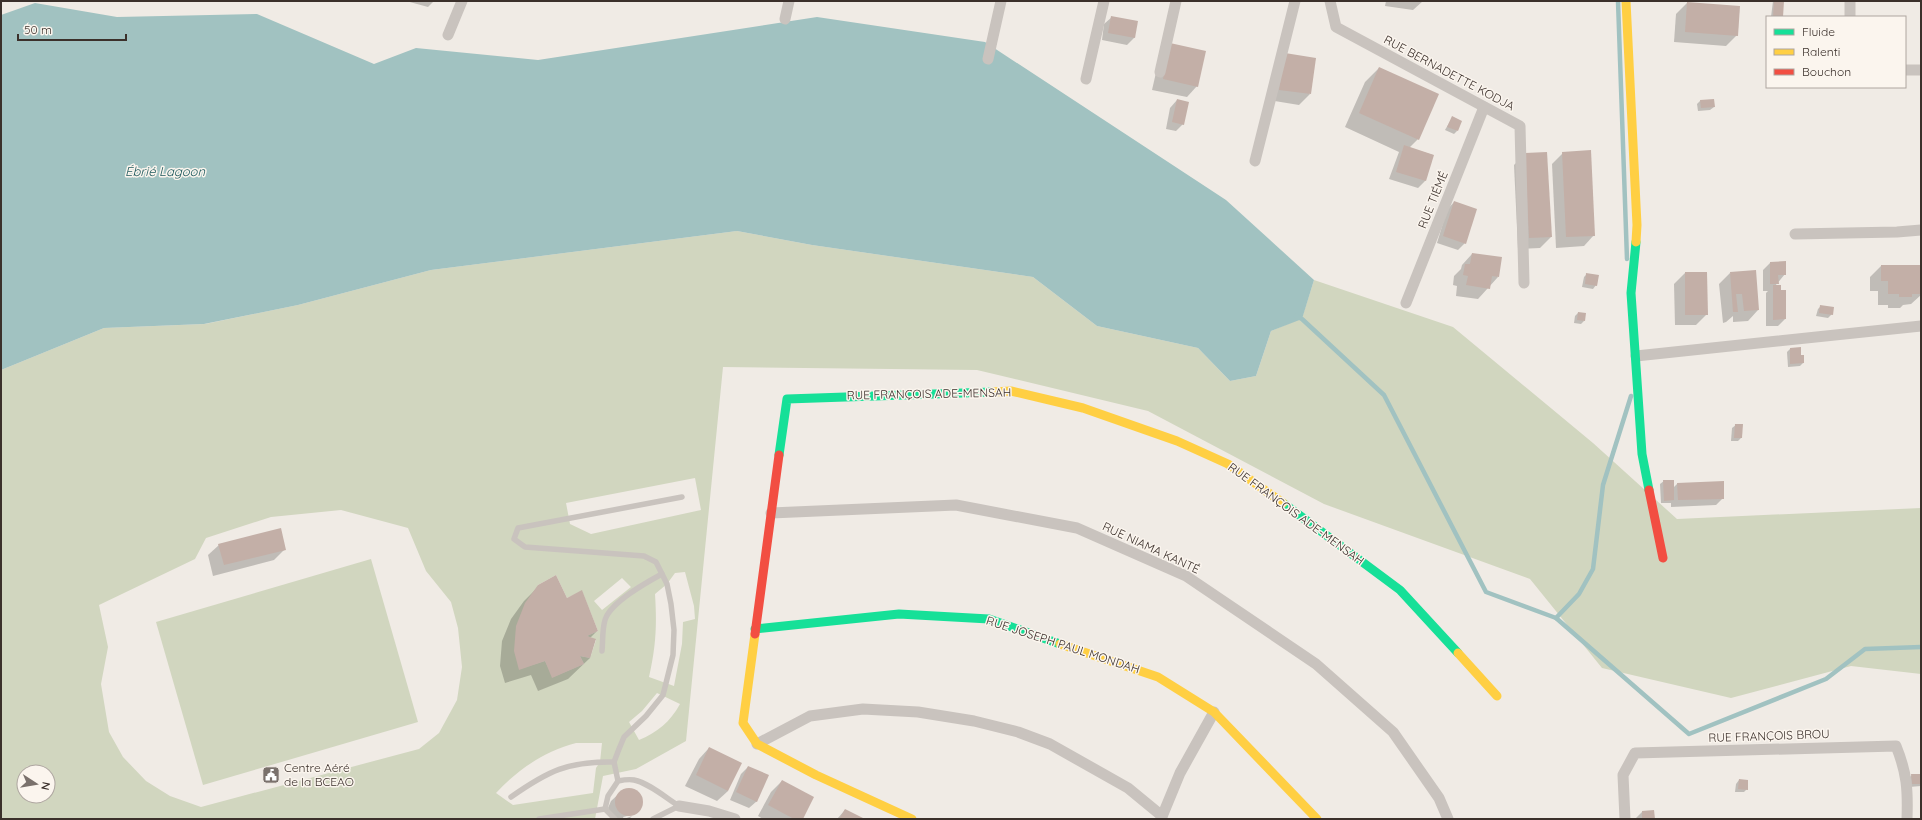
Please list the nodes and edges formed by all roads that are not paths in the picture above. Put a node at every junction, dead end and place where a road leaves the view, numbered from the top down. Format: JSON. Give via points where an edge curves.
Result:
{"nodes":[{"id":1,"x":462,"y":1,"type":"edge"},
{"id":2,"x":789,"y":1,"type":"edge"},
{"id":3,"x":1001,"y":1,"type":"edge"},
{"id":4,"x":1104,"y":1,"type":"edge"},
{"id":5,"x":1176,"y":1,"type":"edge"},
{"id":6,"x":1295,"y":1,"type":"edge"},
{"id":7,"x":1330,"y":1,"type":"edge"},
{"id":8,"x":1626,"y":1,"type":"edge"},
{"id":9,"x":1850,"y":1,"type":"edge"},
{"id":10,"x":1850,"y":16,"type":"edge"},
{"id":11,"x":786,"y":19,"type":"dead end"},
{"id":12,"x":448,"y":35,"type":"dead end"},
{"id":13,"x":988,"y":59,"type":"dead end"},
{"id":14,"x":1906,"y":70,"type":"edge"},
{"id":15,"x":1921,"y":70,"type":"edge"},
{"id":16,"x":1160,"y":72,"type":"dead end"},
{"id":17,"x":1086,"y":79,"type":"dead end"},
{"id":18,"x":1484,"y":106,"type":"junction"},
{"id":19,"x":1255,"y":161,"type":"dead end"},
{"id":20,"x":1921,"y":230,"type":"edge"},
{"id":21,"x":1795,"y":234,"type":"dead end"},
{"id":22,"x":1524,"y":283,"type":"dead end"},
{"id":23,"x":1406,"y":303,"type":"dead end"},
{"id":24,"x":1921,"y":326,"type":"edge"},
{"id":25,"x":1636,"y":356,"type":"junction"},
{"id":26,"x":682,"y":497,"type":"dead end"},
{"id":27,"x":771,"y":513,"type":"junction"},
{"id":28,"x":1664,"y":558,"type":"dead end"},
{"id":29,"x":662,"y":574,"type":"junction"},
{"id":30,"x":755,"y":629,"type":"junction"},
{"id":31,"x":602,"y":651,"type":"dead end"},
{"id":32,"x":1497,"y":696,"type":"dead end"},
{"id":33,"x":1214,"y":712,"type":"junction"},
{"id":34,"x":757,"y":744,"type":"junction"},
{"id":35,"x":614,"y":762,"type":"junction"},
{"id":36,"x":618,"y":781,"type":"junction"},
{"id":37,"x":511,"y":797,"type":"dead end"},
{"id":38,"x":679,"y":806,"type":"junction"},
{"id":39,"x":604,"y":809,"type":"junction"},
{"id":40,"x":1162,"y":817,"type":"edge"},
{"id":41,"x":540,"y":819,"type":"edge"},
{"id":42,"x":615,"y":819,"type":"edge"},
{"id":43,"x":653,"y":819,"type":"edge"},
{"id":44,"x":735,"y":819,"type":"edge"},
{"id":45,"x":912,"y":819,"type":"edge"},
{"id":46,"x":1317,"y":819,"type":"edge"},
{"id":47,"x":1448,"y":819,"type":"edge"},
{"id":48,"x":1625,"y":819,"type":"edge"},
{"id":49,"x":1907,"y":819,"type":"edge"}],
"edges":[{"from":1,"to":12,"type":"street"},
{"from":2,"to":11,"type":"street"},
{"from":3,"to":13,"type":"street"},
{"from":4,"to":17,"type":"street"},
{"from":5,"to":16,"type":"street"},
{"from":6,"to":19,"type":"street"},
{"from":7,"to":18,"type":"street","name":"RUE BERNADETTE KODJA","via":[[1336,27]]},
{"from":8,"to":25,"type":"street","via":[[1637,224],[1631,293]]},
{"from":9,"to":10,"type":"street"},
{"from":14,"to":15,"type":"street"},
{"from":18,"to":22,"type":"street","name":"RUE BERNADETTE KODJA","via":[[1520,126]]},
{"from":18,"to":23,"type":"street","name":"RUE TIÉMÉ"},
{"from":20,"to":21,"type":"street"},
{"from":24,"to":25,"type":"street"},
{"from":25,"to":28,"type":"street","via":[[1642,454]]},
{"from":26,"to":29,"type":"lane","via":[[518,528],[514,539],[525,547],[644,556],[656,562]]},
{"from":27,"to":30,"type":"street","name":"RUE FRANÇOIS ADE-MENSAH"},
{"from":27,"to":32,"type":"street","name":"RUE FRANÇOIS ADE-MENSAH","via":[[787,399],[1011,390],[1083,408],[1177,441],[1228,464],[1400,590]]},
{"from":27,"to":47,"type":"street","name":"RUE NIAMA KANTÉ","via":[[956,504],[1077,528],[1186,576],[1316,664],[1393,732],[1439,798]]},
{"from":29,"to":31,"type":"lane","via":[[614,607],[605,618]]},
{"from":29,"to":35,"type":"lane","via":[[672,604],[674,630],[669,676],[663,695],[624,737]]},
{"from":30,"to":33,"type":"street","name":"RUE JOSEPH PAUL MONDAH","via":[[899,614],[989,619],[1158,677]]},
{"from":30,"to":34,"type":"street","name":"RUE FRANÇOIS ADE-MENSAH","via":[[742,723]]},
{"from":33,"to":40,"type":"street","via":[[1180,773]]},
{"from":33,"to":46,"type":"street","name":"RUE JOSEPH PAUL MONDAH"},
{"from":34,"to":40,"type":"street","via":[[810,716],[863,709],[918,712],[974,722],[1018,732],[1050,744],[1128,788]]},
{"from":34,"to":45,"type":"street","name":"RUE FRANÇOIS ADE-MENSAH","via":[[816,775]]},
{"from":35,"to":36,"type":"lane"},
{"from":35,"to":37,"type":"lane","via":[[583,763],[560,768],[540,777]]},
{"from":36,"to":38,"type":"lane","via":[[636,780]]},
{"from":36,"to":39,"type":"lane","via":[[608,796]]},
{"from":38,"to":43,"type":"lane"},
{"from":38,"to":44,"type":"street"},
{"from":39,"to":41,"type":"lane"},
{"from":39,"to":42,"type":"lane"},
{"from":48,"to":49,"type":"street","name":"RUE FRANÇOIS BROU","via":[[1623,775],[1636,753],[1896,746],[1905,767]]}]}
